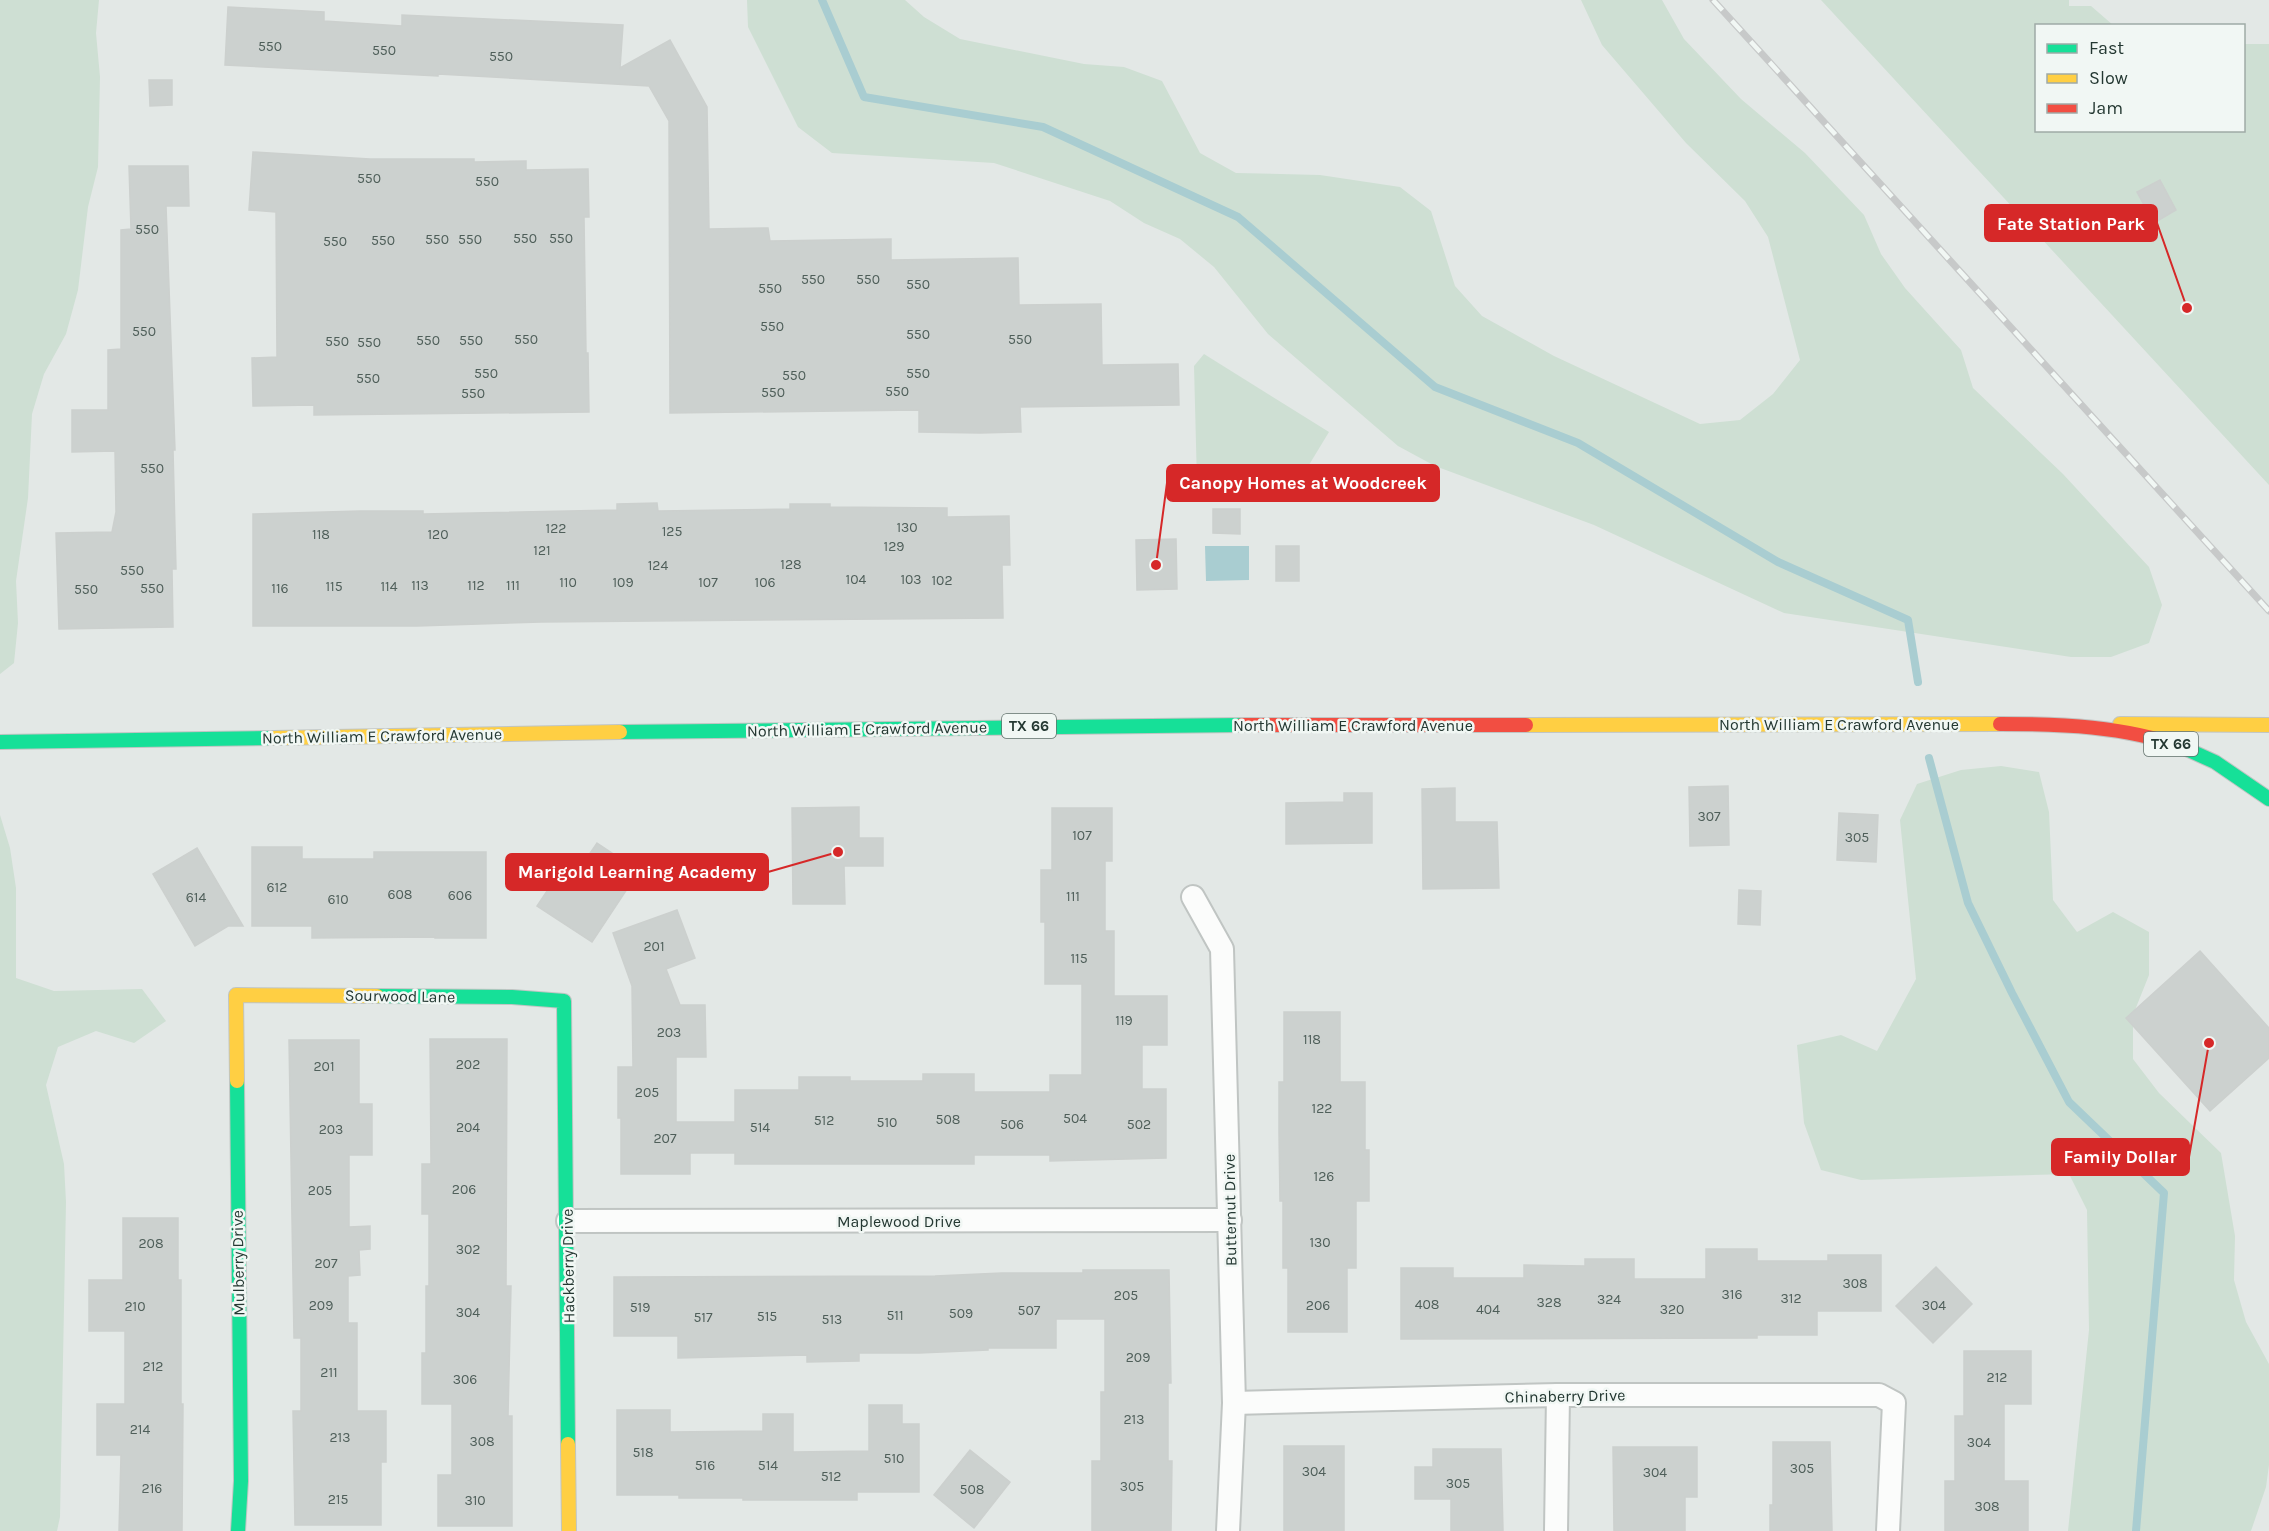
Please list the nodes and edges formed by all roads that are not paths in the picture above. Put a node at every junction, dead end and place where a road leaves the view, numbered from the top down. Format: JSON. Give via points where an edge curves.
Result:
{"nodes":[{"id":1,"x":2059,"y":723,"type":"junction"},
{"id":2,"x":2269,"y":725,"type":"edge"},
{"id":3,"x":0,"y":742,"type":"edge"},
{"id":4,"x":2269,"y":799,"type":"edge"},
{"id":5,"x":1193,"y":897,"type":"dead end"},
{"id":6,"x":236,"y":995,"type":"joint"},
{"id":7,"x":564,"y":1001,"type":"joint"},
{"id":8,"x":1230,"y":1220,"type":"junction"},
{"id":9,"x":568,"y":1221,"type":"junction"},
{"id":10,"x":1558,"y":1395,"type":"junction"},
{"id":11,"x":1234,"y":1403,"type":"junction"},
{"id":12,"x":238,"y":1531,"type":"edge"},
{"id":13,"x":569,"y":1531,"type":"edge"},
{"id":14,"x":1228,"y":1531,"type":"edge"},
{"id":15,"x":1556,"y":1531,"type":"edge"},
{"id":16,"x":1888,"y":1531,"type":"edge"}],
"edges":[{"from":1,"to":2,"type":"main road"},
{"from":1,"to":3,"type":"main road","name":"North William E Crawford Avenue","number":"TX 66","via":[[1106,725]]},
{"from":1,"to":4,"type":"main road","number":"TX 66","via":[[2147,737],[2194,752],[2231,771]]},
{"from":5,"to":8,"type":"street","name":"Butternut Drive","via":[[1222,949]]},
{"from":6,"to":7,"type":"main road","name":"Sourwood Lane","via":[[512,997]]},
{"from":6,"to":12,"type":"main road","name":"Mulberry Drive","via":[[241,1470]]},
{"from":7,"to":9,"type":"main road","name":"Hackberry Drive"},
{"from":8,"to":9,"type":"street","name":"Maplewood Drive"},
{"from":8,"to":11,"type":"street","name":"Butternut Drive"},
{"from":9,"to":13,"type":"main road","name":"Hackberry Drive"},
{"from":10,"to":11,"type":"street","name":"Chinaberry Drive"},
{"from":10,"to":15,"type":"street"},
{"from":10,"to":16,"type":"street","name":"Chinaberry Drive","via":[[1879,1395],[1894,1403]]},
{"from":11,"to":14,"type":"street","name":"Butternut Drive"}]}
